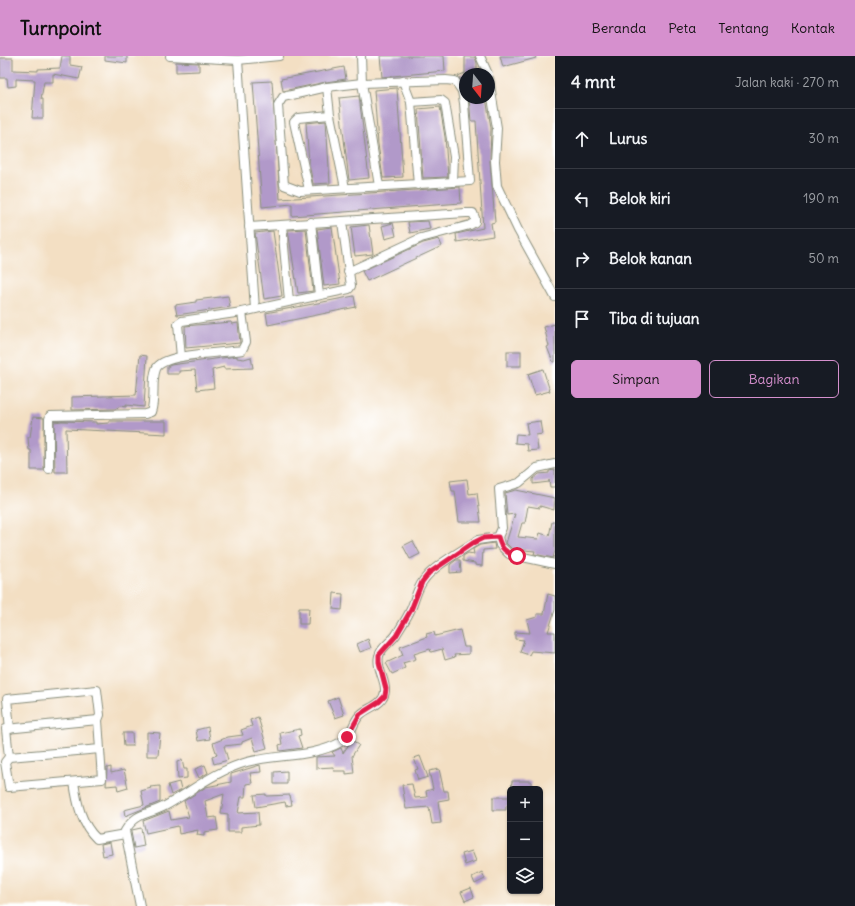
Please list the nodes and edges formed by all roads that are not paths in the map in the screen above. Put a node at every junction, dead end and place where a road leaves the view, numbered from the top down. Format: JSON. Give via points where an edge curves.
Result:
{"nodes":[{"id":1,"x":170,"y":56,"type":"edge"},
{"id":2,"x":279,"y":56,"type":"edge"},
{"id":3,"x":361,"y":56,"type":"edge"},
{"id":4,"x":480,"y":56,"type":"edge"},
{"id":5,"x":238,"y":60,"type":"junction"},
{"id":6,"x":485,"y":68,"type":"edge"},
{"id":7,"x":403,"y":81,"type":"junction"},
{"id":8,"x":362,"y":83,"type":"junction"},
{"id":9,"x":327,"y":87,"type":"junction"},
{"id":10,"x":411,"y":102,"type":"junction"},
{"id":11,"x":493,"y":104,"type":"edge"},
{"id":12,"x":330,"y":115,"type":"junction"},
{"id":13,"x":453,"y":182,"type":"junction"},
{"id":14,"x":418,"y":185,"type":"junction"},
{"id":15,"x":379,"y":186,"type":"junction"},
{"id":16,"x":345,"y":188,"type":"junction"},
{"id":17,"x":309,"y":190,"type":"junction"},
{"id":18,"x":311,"y":222,"type":"junction"},
{"id":19,"x":342,"y":222,"type":"junction"},
{"id":20,"x":282,"y":225,"type":"junction"},
{"id":21,"x":249,"y":227,"type":"junction"},
{"id":22,"x":348,"y":272,"type":"junction"},
{"id":23,"x":319,"y":295,"type":"junction"},
{"id":24,"x":555,"y":297,"type":"edge"},
{"id":25,"x":289,"y":301,"type":"junction"},
{"id":26,"x":255,"y":309,"type":"junction"},
{"id":27,"x":242,"y":312,"type":"junction"},
{"id":28,"x":181,"y":357,"type":"junction"},
{"id":29,"x":555,"y":464,"type":"edge"},
{"id":30,"x":49,"y":469,"type":"dead end"},
{"id":31,"x":498,"y":537,"type":"junction"},
{"id":32,"x":555,"y":564,"type":"edge"},
{"id":33,"x":98,"y":720,"type":"junction"},
{"id":34,"x":10,"y":729,"type":"junction"},
{"id":35,"x":100,"y":749,"type":"junction"},
{"id":36,"x":9,"y":757,"type":"junction"},
{"id":37,"x":74,"y":782,"type":"junction"},
{"id":38,"x":126,"y":834,"type":"junction"},
{"id":39,"x":140,"y":906,"type":"edge"}],
"edges":[{"from":1,"to":5,"type":"street"},
{"from":2,"to":5,"type":"street"},
{"from":3,"to":8,"type":"street"},
{"from":4,"to":6,"type":"street"},
{"from":5,"to":21,"type":"street"},
{"from":7,"to":8,"type":"street"},
{"from":7,"to":10,"type":"street"},
{"from":7,"to":13,"type":"street","via":[[456,81],[462,91],[471,178],[467,182]]},
{"from":8,"to":9,"type":"street"},
{"from":8,"to":15,"type":"street"},
{"from":9,"to":12,"type":"street"},
{"from":9,"to":17,"type":"street","via":[[283,97],[278,104],[284,185],[296,190]]},
{"from":10,"to":13,"type":"street","via":[[441,100],[445,103],[454,157]]},
{"from":10,"to":14,"type":"street"},
{"from":11,"to":24,"type":"street","via":[[497,128],[497,186]]},
{"from":12,"to":16,"type":"street"},
{"from":12,"to":17,"type":"street","via":[[298,118],[294,122]]},
{"from":13,"to":14,"type":"street"},
{"from":14,"to":15,"type":"street"},
{"from":15,"to":16,"type":"street"},
{"from":16,"to":17,"type":"street"},
{"from":18,"to":19,"type":"street"},
{"from":18,"to":20,"type":"street"},
{"from":18,"to":23,"type":"street"},
{"from":19,"to":22,"type":"street"},
{"from":19,"to":22,"type":"street","via":[[466,213],[473,213],[475,218],[475,222],[470,225],[421,238]]},
{"from":20,"to":21,"type":"street"},
{"from":20,"to":25,"type":"street"},
{"from":21,"to":26,"type":"street"},
{"from":22,"to":23,"type":"street","via":[[351,286],[349,289]]},
{"from":23,"to":25,"type":"street"},
{"from":25,"to":26,"type":"street"},
{"from":26,"to":27,"type":"street"},
{"from":27,"to":28,"type":"street","via":[[182,320],[178,324],[177,332]]},
{"from":27,"to":28,"type":"street","via":[[246,342],[242,350]]},
{"from":28,"to":30,"type":"street","via":[[159,364],[151,412],[50,416]]},
{"from":29,"to":31,"type":"street","via":[[537,468],[519,483],[499,489],[502,528]]},
{"from":31,"to":32,"type":"street","via":[[500,545],[509,554]]},
{"from":31,"to":38,"type":"street","via":[[483,538],[473,543],[429,573],[422,582],[411,610],[396,636],[379,655],[386,689],[385,696],[360,714],[347,737],[341,742],[298,755],[246,762],[229,769],[201,782],[161,808],[132,820],[125,831]]},
{"from":33,"to":34,"type":"street"},
{"from":33,"to":34,"type":"street","via":[[100,715],[97,690],[7,699]]},
{"from":33,"to":35,"type":"street"},
{"from":34,"to":36,"type":"street","via":[[6,729]]},
{"from":35,"to":36,"type":"street"},
{"from":35,"to":37,"type":"street","via":[[102,779]]},
{"from":36,"to":37,"type":"street","via":[[5,762],[9,787]]},
{"from":37,"to":38,"type":"street","via":[[78,809],[97,839]]},
{"from":38,"to":39,"type":"street"}]}
